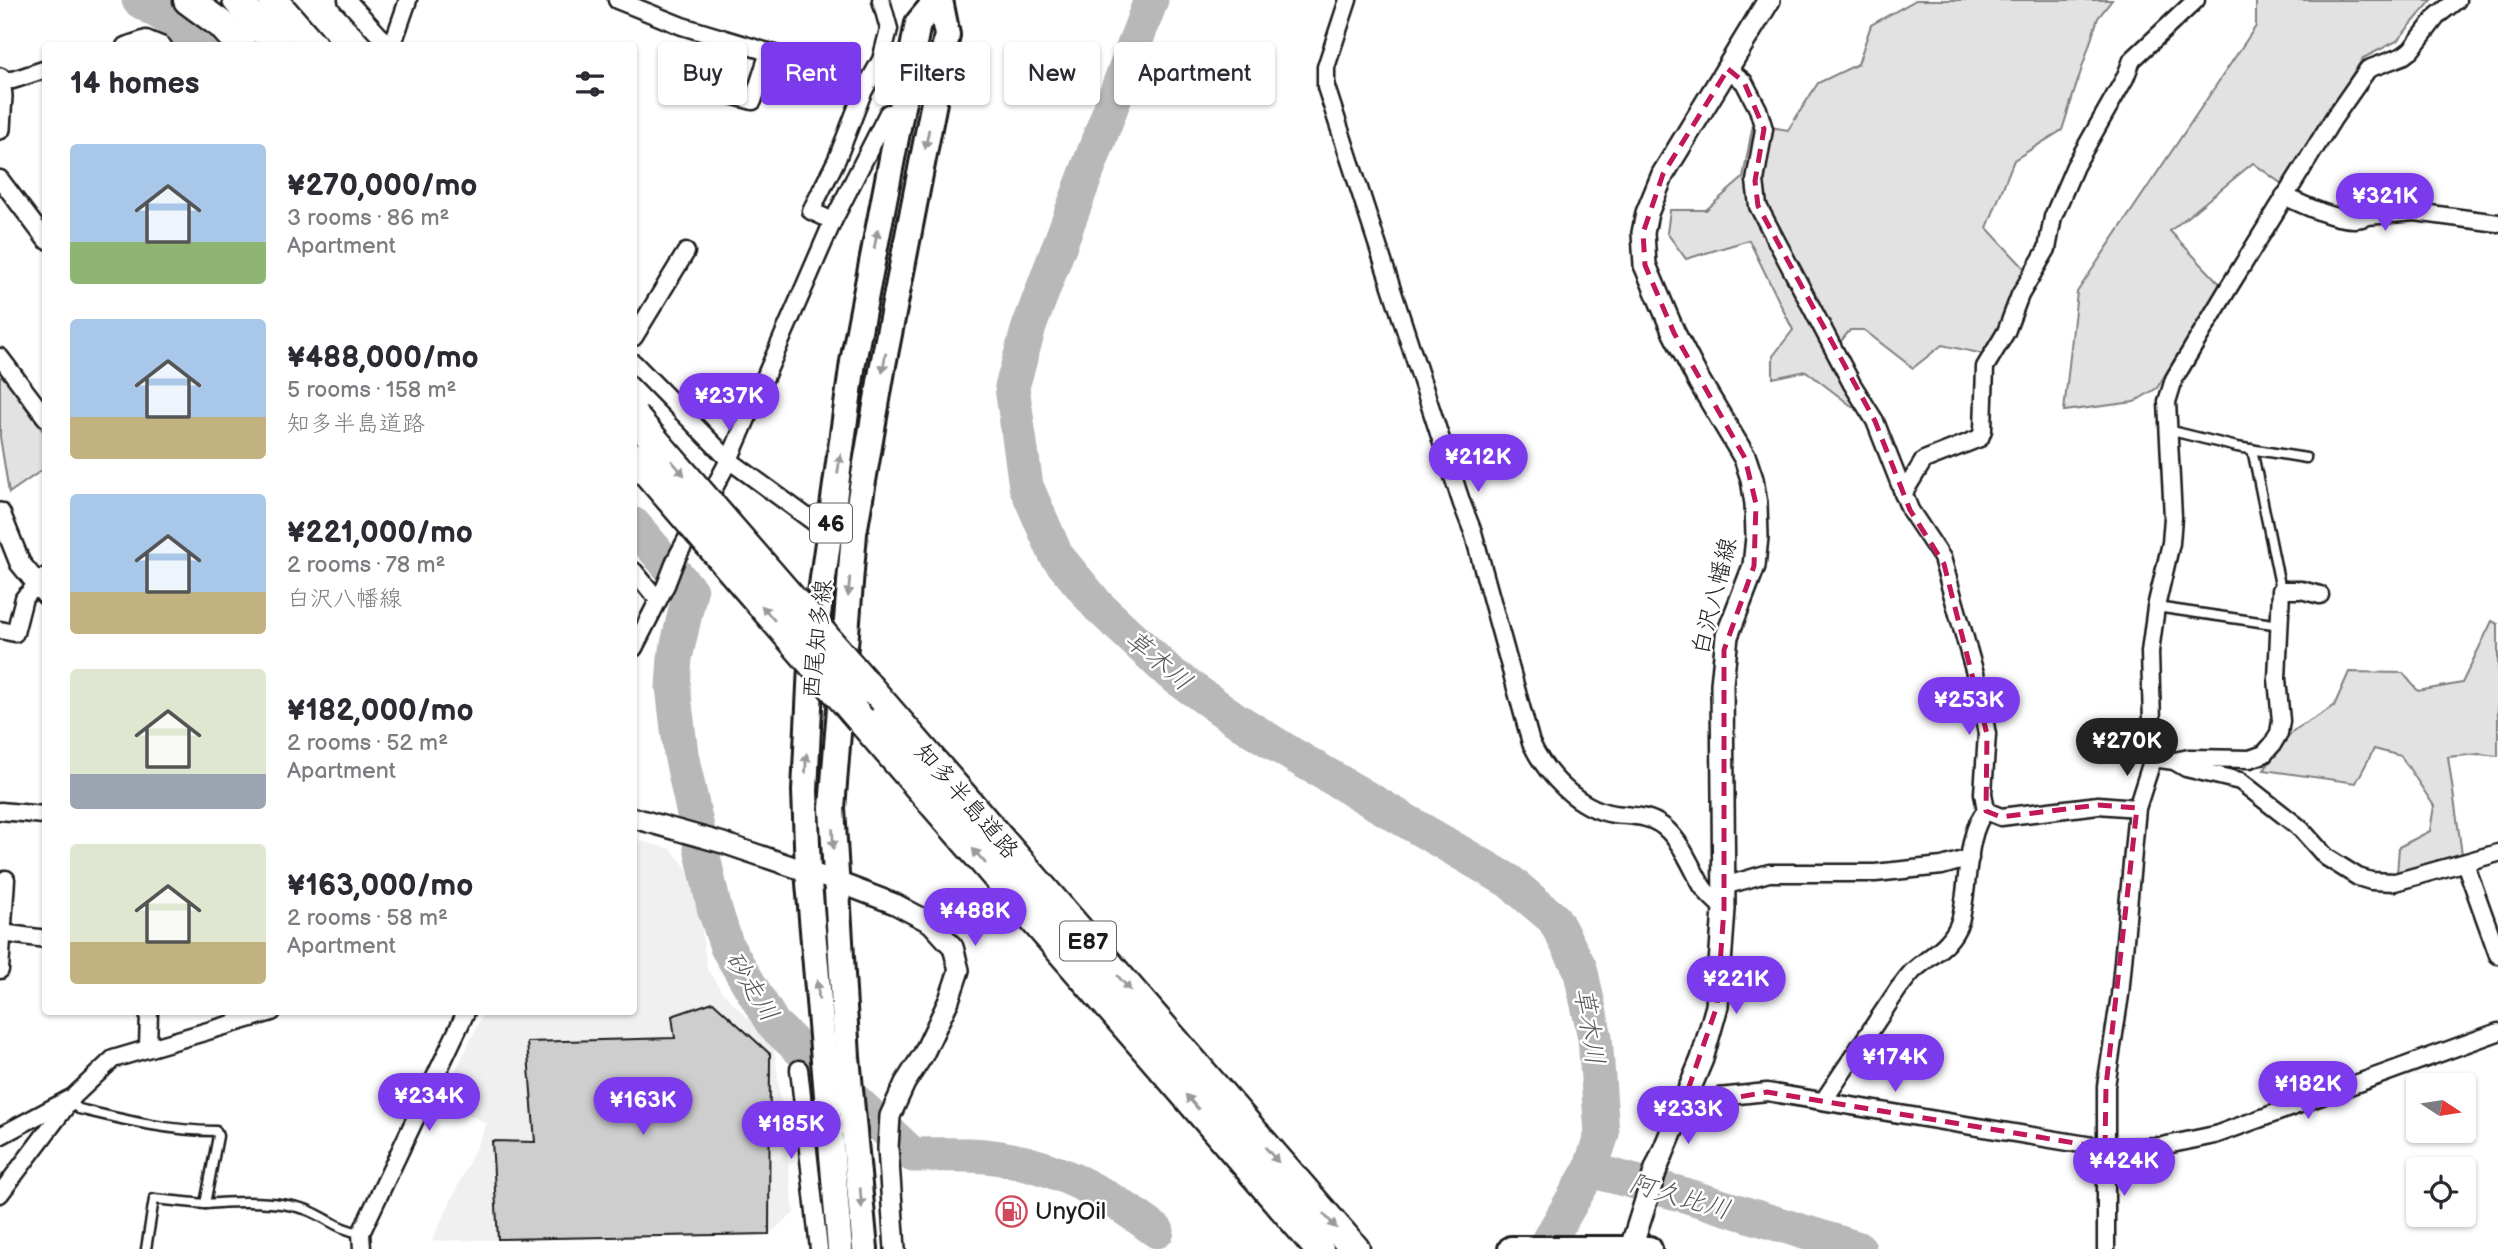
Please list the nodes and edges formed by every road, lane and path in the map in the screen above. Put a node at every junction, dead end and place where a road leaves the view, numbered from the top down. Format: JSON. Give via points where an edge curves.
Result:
{"nodes":[{"id":1,"x":188,"y":0,"type":"edge"},
{"id":2,"x":237,"y":0,"type":"edge"},
{"id":3,"x":273,"y":0,"type":"edge"},
{"id":4,"x":294,"y":0,"type":"edge"},
{"id":5,"x":347,"y":0,"type":"edge"},
{"id":6,"x":408,"y":0,"type":"edge"},
{"id":7,"x":617,"y":0,"type":"edge"},
{"id":8,"x":881,"y":0,"type":"edge"},
{"id":9,"x":939,"y":0,"type":"edge"},
{"id":10,"x":1348,"y":0,"type":"edge"},
{"id":11,"x":1769,"y":0,"type":"edge"},
{"id":12,"x":2196,"y":0,"type":"edge"},
{"id":13,"x":2458,"y":0,"type":"edge"},
{"id":14,"x":238,"y":42,"type":"edge"},
{"id":15,"x":274,"y":42,"type":"edge"},
{"id":16,"x":310,"y":42,"type":"edge"},
{"id":17,"x":330,"y":42,"type":"edge"},
{"id":18,"x":386,"y":42,"type":"edge"},
{"id":19,"x":392,"y":42,"type":"edge"},
{"id":20,"x":761,"y":50,"type":"edge"},
{"id":21,"x":1728,"y":69,"type":"junction"},
{"id":22,"x":42,"y":70,"type":"edge"},
{"id":23,"x":761,"y":76,"type":"edge"},
{"id":24,"x":0,"y":79,"type":"edge"},
{"id":25,"x":863,"y":92,"type":"joint"},
{"id":26,"x":747,"y":99,"type":"edge"},
{"id":27,"x":888,"y":113,"type":"dead end"},
{"id":28,"x":0,"y":129,"type":"edge"},
{"id":29,"x":0,"y":179,"type":"edge"},
{"id":30,"x":2284,"y":197,"type":"junction"},
{"id":31,"x":833,"y":221,"type":"junction"},
{"id":32,"x":2498,"y":223,"type":"edge"},
{"id":33,"x":42,"y":235,"type":"edge"},
{"id":34,"x":686,"y":252,"type":"dead end"},
{"id":35,"x":637,"y":332,"type":"edge"},
{"id":36,"x":0,"y":357,"type":"edge"},
{"id":37,"x":637,"y":366,"type":"edge"},
{"id":38,"x":42,"y":413,"type":"edge"},
{"id":39,"x":637,"y":420,"type":"edge"},
{"id":40,"x":2168,"y":430,"type":"junction"},
{"id":41,"x":2252,"y":449,"type":"junction"},
{"id":42,"x":2306,"y":458,"type":"dead end"},
{"id":43,"x":637,"y":460,"type":"edge"},
{"id":44,"x":729,"y":460,"type":"junction"},
{"id":45,"x":1903,"y":494,"type":"junction"},
{"id":46,"x":0,"y":513,"type":"edge"},
{"id":47,"x":830,"y":532,"type":"junction"},
{"id":48,"x":637,"y":573,"type":"edge"},
{"id":49,"x":42,"y":586,"type":"edge"},
{"id":50,"x":2281,"y":590,"type":"junction"},
{"id":51,"x":662,"y":592,"type":"junction"},
{"id":52,"x":2320,"y":596,"type":"dead end"},
{"id":53,"x":2156,"y":607,"type":"junction"},
{"id":54,"x":2280,"y":625,"type":"junction"},
{"id":55,"x":0,"y":630,"type":"edge"},
{"id":56,"x":637,"y":642,"type":"edge"},
{"id":57,"x":2152,"y":758,"type":"junction"},
{"id":58,"x":2174,"y":761,"type":"junction"},
{"id":59,"x":2137,"y":808,"type":"junction"},
{"id":60,"x":0,"y":811,"type":"edge"},
{"id":61,"x":1986,"y":811,"type":"junction"},
{"id":62,"x":42,"y":812,"type":"edge"},
{"id":63,"x":637,"y":819,"type":"edge"},
{"id":64,"x":2498,"y":853,"type":"edge"},
{"id":65,"x":1970,"y":858,"type":"junction"},
{"id":66,"x":2465,"y":863,"type":"junction"},
{"id":67,"x":808,"y":871,"type":"junction"},
{"id":68,"x":6,"y":878,"type":"dead end"},
{"id":69,"x":835,"y":881,"type":"junction"},
{"id":70,"x":1724,"y":886,"type":"junction"},
{"id":71,"x":1724,"y":909,"type":"junction"},
{"id":72,"x":2,"y":933,"type":"junction"},
{"id":73,"x":42,"y":938,"type":"edge"},
{"id":74,"x":2498,"y":955,"type":"edge"},
{"id":75,"x":0,"y":970,"type":"edge"},
{"id":76,"x":149,"y":1015,"type":"edge"},
{"id":77,"x":258,"y":1015,"type":"edge"},
{"id":78,"x":465,"y":1015,"type":"edge"},
{"id":79,"x":2498,"y":1032,"type":"edge"},
{"id":80,"x":148,"y":1047,"type":"junction"},
{"id":81,"x":835,"y":1058,"type":"junction"},
{"id":82,"x":799,"y":1069,"type":"dead end"},
{"id":83,"x":72,"y":1099,"type":"junction"},
{"id":84,"x":1824,"y":1100,"type":"junction"},
{"id":85,"x":1682,"y":1107,"type":"junction"},
{"id":86,"x":0,"y":1126,"type":"edge"},
{"id":87,"x":0,"y":1136,"type":"edge"},
{"id":88,"x":2105,"y":1148,"type":"junction"},
{"id":89,"x":0,"y":1194,"type":"edge"},
{"id":90,"x":1295,"y":1201,"type":"junction"},
{"id":91,"x":205,"y":1204,"type":"junction"},
{"id":92,"x":362,"y":1241,"type":"edge"},
{"id":93,"x":1577,"y":1248,"type":"edge"},
{"id":94,"x":1640,"y":1248,"type":"edge"},
{"id":95,"x":146,"y":1249,"type":"edge"},
{"id":96,"x":819,"y":1249,"type":"edge"},
{"id":97,"x":841,"y":1249,"type":"edge"},
{"id":98,"x":865,"y":1249,"type":"edge"},
{"id":99,"x":895,"y":1249,"type":"edge"},
{"id":100,"x":1320,"y":1249,"type":"edge"},
{"id":101,"x":1355,"y":1249,"type":"edge"},
{"id":102,"x":1514,"y":1249,"type":"edge"},
{"id":103,"x":2106,"y":1249,"type":"edge"}],
"edges":[{"from":1,"to":14,"type":"highway"},
{"from":2,"to":15,"type":"highway"},
{"from":3,"to":16,"type":"highway"},
{"from":4,"to":17,"type":"highway"},
{"from":5,"to":18,"type":"street"},
{"from":6,"to":19,"type":"street"},
{"from":7,"to":20,"type":"street"},
{"from":8,"to":25,"type":"street","via":[[888,29],[881,60]]},
{"from":47,"to":9,"type":"main road","name":"西尾知多線","number":"46","one_way":true,"via":[[853,362],[918,23]]},
{"from":9,"to":69,"type":"main road","name":"西尾知多線","number":"46","one_way":true,"via":[[947,35],[854,533],[832,808]]},
{"from":10,"to":71,"type":"street","via":[[1326,66],[1326,87],[1474,533],[1531,743],[1547,770],[1580,800],[1610,813],[1646,817],[1665,828],[1704,889]]},
{"from":11,"to":21,"type":"main road","name":"白沢八幡線"},
{"from":12,"to":45,"type":"street","via":[[2132,60],[2075,166],[2053,217],[2047,249],[1985,367],[1980,438],[1924,460]]},
{"from":13,"to":30,"type":"street","via":[[2438,15],[2411,50],[2368,69]]},
{"from":21,"to":45,"type":"street","via":[[1744,82],[1764,129],[1755,181],[1758,206],[1875,421]]},
{"from":21,"to":70,"type":"main road","name":"白沢八幡線","via":[[1662,174],[1643,233],[1645,265],[1674,333],[1745,458],[1756,504],[1754,566],[1724,650]]},
{"from":22,"to":24,"type":"street","via":[[13,80]]},
{"from":23,"to":26,"type":"street","via":[[753,101]]},
{"from":24,"to":28,"type":"street"},
{"from":25,"to":31,"type":"street","via":[[811,211]]},
{"from":27,"to":31,"type":"street"},
{"from":29,"to":33,"type":"street"},
{"from":30,"to":32,"type":"street","via":[[2323,212],[2361,219],[2415,212]]},
{"from":30,"to":40,"type":"street","via":[[2174,379],[2167,402]]},
{"from":31,"to":44,"type":"street"},
{"from":34,"to":35,"type":"street"},
{"from":36,"to":38,"type":"street"},
{"from":37,"to":44,"type":"street"},
{"from":39,"to":90,"type":"highway","name":"知多半島道路","number":"E87","one_way":true,"bridge":true,"via":[[871,690]]},
{"from":40,"to":41,"type":"lane"},
{"from":40,"to":53,"type":"street","via":[[2173,517]]},
{"from":41,"to":42,"type":"lane"},
{"from":41,"to":50,"type":"lane"},
{"from":90,"to":43,"type":"highway","name":"知多半島道路","number":"E87","one_way":true,"bridge":true,"via":[[861,720]]},
{"from":44,"to":47,"type":"street"},
{"from":44,"to":51,"type":"street"},
{"from":45,"to":61,"type":"street","via":[[1942,558],[1975,673],[1987,734]]},
{"from":46,"to":49,"type":"street","via":[[20,563]]},
{"from":67,"to":47,"type":"main road","name":"西尾知多線","number":"46","one_way":true,"via":[[805,791],[811,665]]},
{"from":48,"to":51,"type":"street"},
{"from":49,"to":55,"type":"street","via":[[24,598],[15,633]]},
{"from":50,"to":52,"type":"street"},
{"from":50,"to":54,"type":"street"},
{"from":51,"to":56,"type":"street"},
{"from":53,"to":54,"type":"lane"},
{"from":53,"to":57,"type":"street","via":[[2149,672]]},
{"from":54,"to":58,"type":"street","via":[[2277,679],[2281,721],[2272,745],[2250,759]]},
{"from":57,"to":58,"type":"street"},
{"from":57,"to":59,"type":"street"},
{"from":58,"to":66,"type":"street","via":[[2240,781],[2300,828],[2326,857],[2358,877],[2395,882]]},
{"from":59,"to":61,"type":"street","via":[[2098,804],[2001,817]]},
{"from":59,"to":88,"type":"street","via":[[2120,995],[2106,1086]]},
{"from":60,"to":62,"type":"street"},
{"from":61,"to":65,"type":"street","via":[[1979,818]]},
{"from":63,"to":67,"type":"street"},
{"from":64,"to":66,"type":"street"},
{"from":65,"to":70,"type":"street","via":[[1942,866],[1875,873],[1769,873]]},
{"from":65,"to":84,"type":"street","via":[[1960,921],[1947,945],[1899,988]]},
{"from":66,"to":74,"type":"street"},
{"from":67,"to":69,"type":"street"},
{"from":81,"to":67,"type":"main road","name":"西尾知多線","number":"46","one_way":true},
{"from":68,"to":72,"type":"street"},
{"from":69,"to":81,"type":"main road","name":"西尾知多線","number":"46"},
{"from":69,"to":99,"type":"street","via":[[931,923],[953,947],[959,970],[949,1000],[890,1116]]},
{"from":70,"to":71,"type":"main road","name":"白沢八幡線"},
{"from":71,"to":85,"type":"main road","name":"白沢八幡線","via":[[1717,1006]]},
{"from":72,"to":73,"type":"street"},
{"from":72,"to":75,"type":"street"},
{"from":76,"to":80,"type":"street"},
{"from":77,"to":80,"type":"street"},
{"from":78,"to":92,"type":"street"},
{"from":79,"to":88,"type":"street","via":[[2215,1135],[2162,1146]]},
{"from":80,"to":83,"type":"street","via":[[113,1059]]},
{"from":81,"to":97,"type":"main road","name":"西尾知多線","number":"46"},
{"from":81,"to":98,"type":"main road","name":"西尾知多線","number":"46","one_way":true},
{"from":82,"to":96,"type":"street"},
{"from":83,"to":87,"type":"street"},
{"from":83,"to":89,"type":"street"},
{"from":83,"to":91,"type":"lane","via":[[79,1109],[151,1126],[216,1131]]},
{"from":84,"to":85,"type":"street","via":[[1767,1092]]},
{"from":84,"to":88,"type":"street"},
{"from":85,"to":94,"type":"main road","name":"白沢八幡線","via":[[1645,1198]]},
{"from":86,"to":87,"type":"street"},
{"from":88,"to":103,"type":"street"},
{"from":90,"to":100,"type":"highway","name":"知多半島道路","number":"E87"},
{"from":90,"to":101,"type":"highway","name":"知多半島道路","number":"E87","one_way":true},
{"from":91,"to":92,"type":"lane","via":[[243,1201],[309,1210]]},
{"from":91,"to":95,"type":"lane","via":[[154,1199]]},
{"from":93,"to":94,"type":"main road"},
{"from":93,"to":102,"type":"main road"}]}
